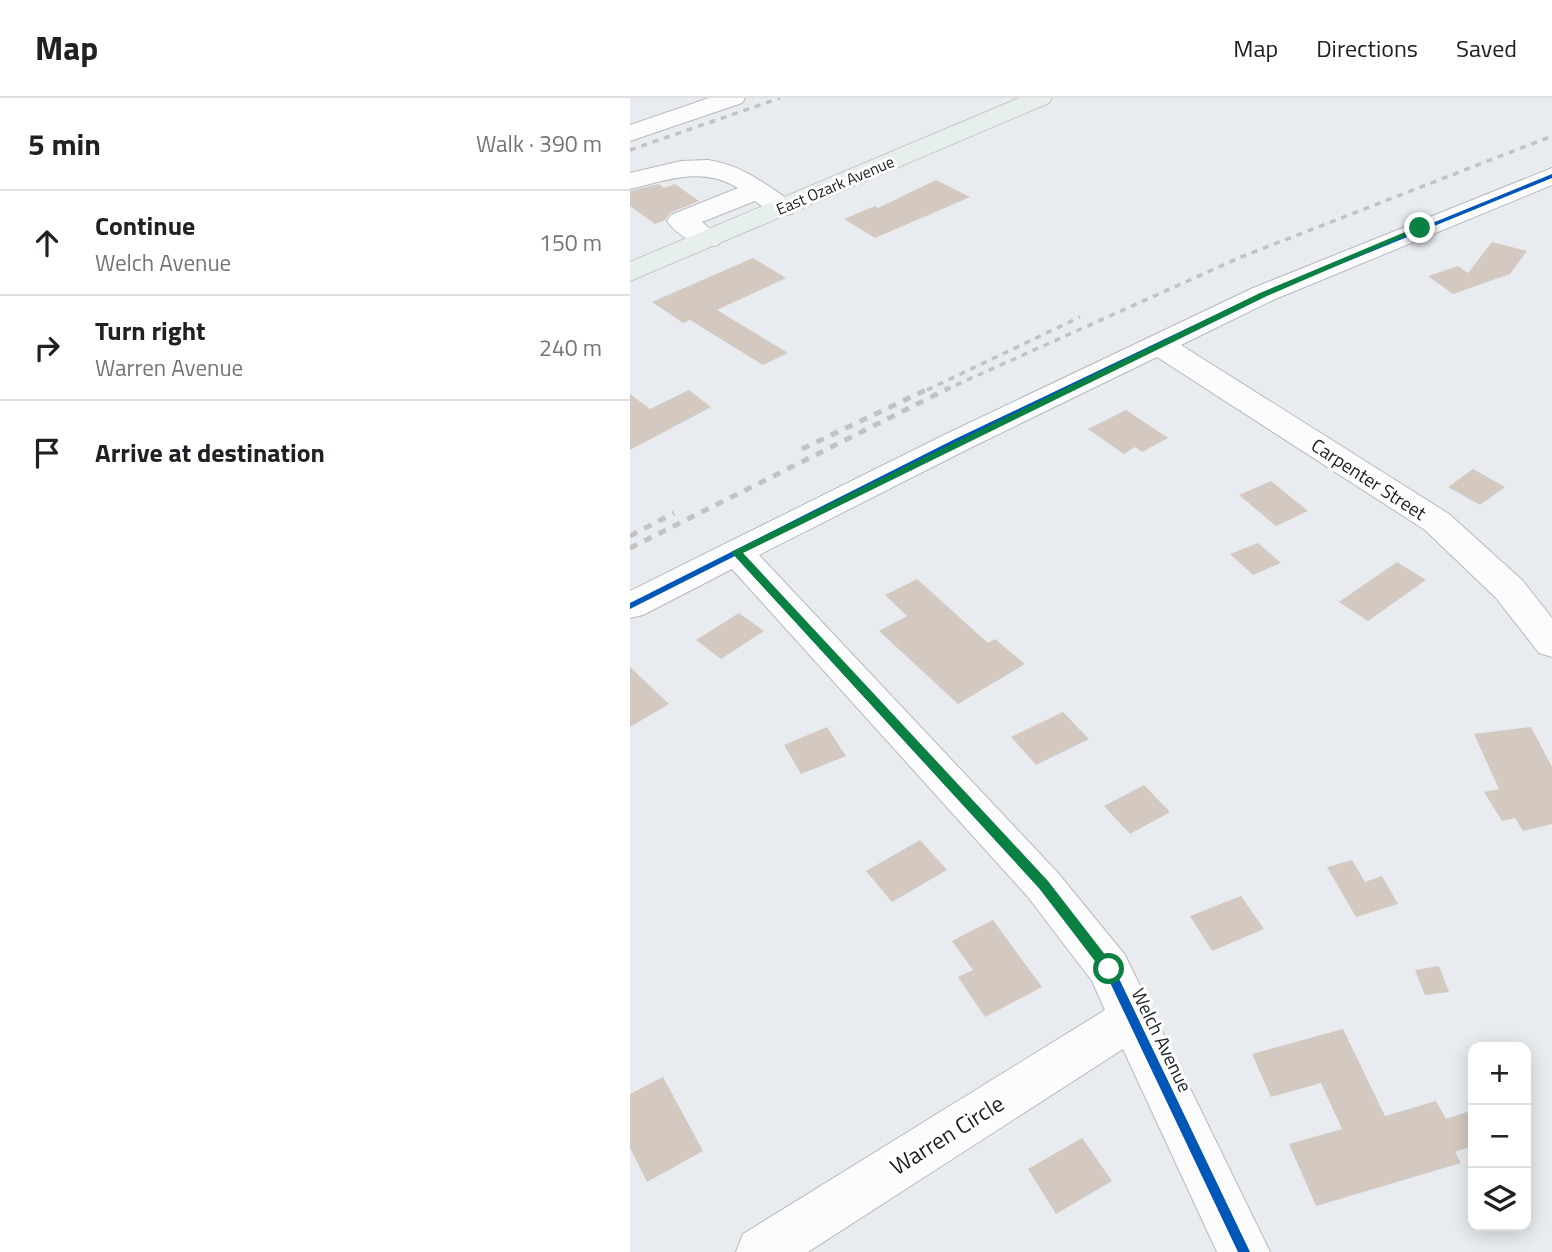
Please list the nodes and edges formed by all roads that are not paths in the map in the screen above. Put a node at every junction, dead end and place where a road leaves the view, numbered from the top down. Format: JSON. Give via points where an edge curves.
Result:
{"nodes":[{"id":1,"x":733,"y":98,"type":"edge"},
{"id":2,"x":1040,"y":98,"type":"edge"},
{"id":3,"x":630,"y":134,"type":"edge"},
{"id":4,"x":1552,"y":176,"type":"edge"},
{"id":5,"x":630,"y":181,"type":"edge"},
{"id":6,"x":757,"y":190,"type":"junction"},
{"id":7,"x":782,"y":208,"type":"junction"},
{"id":8,"x":708,"y":239,"type":"junction"},
{"id":9,"x":632,"y":268,"type":"edge"},
{"id":10,"x":1160,"y":345,"type":"junction"},
{"id":11,"x":736,"y":552,"type":"junction"},
{"id":12,"x":630,"y":606,"type":"edge"},
{"id":13,"x":1552,"y":645,"type":"edge"},
{"id":14,"x":1132,"y":1017,"type":"junction"},
{"id":15,"x":762,"y":1252,"type":"edge"},
{"id":16,"x":1244,"y":1252,"type":"edge"}],
"edges":[{"from":1,"to":3,"type":"street"},
{"from":2,"to":7,"type":"main road","name":"East Ozark Avenue"},
{"from":4,"to":10,"type":"street","via":[[1323,269]]},
{"from":5,"to":6,"type":"street","via":[[707,167],[731,173]]},
{"from":6,"to":7,"type":"street"},
{"from":6,"to":8,"type":"street","via":[[681,221]]},
{"from":7,"to":8,"type":"main road","name":"East Ozark Avenue"},
{"from":8,"to":9,"type":"main road","name":"East Ozark Avenue"},
{"from":10,"to":11,"type":"street"},
{"from":10,"to":13,"type":"street","name":"Carpenter Street","via":[[1437,522],[1509,589]]},
{"from":11,"to":12,"type":"street"},
{"from":11,"to":14,"type":"street","name":"Welch Avenue","via":[[1043,885],[1109,969]]},
{"from":14,"to":15,"type":"street","name":"Warren Circle"},
{"from":14,"to":16,"type":"street","name":"Welch Avenue"}]}
